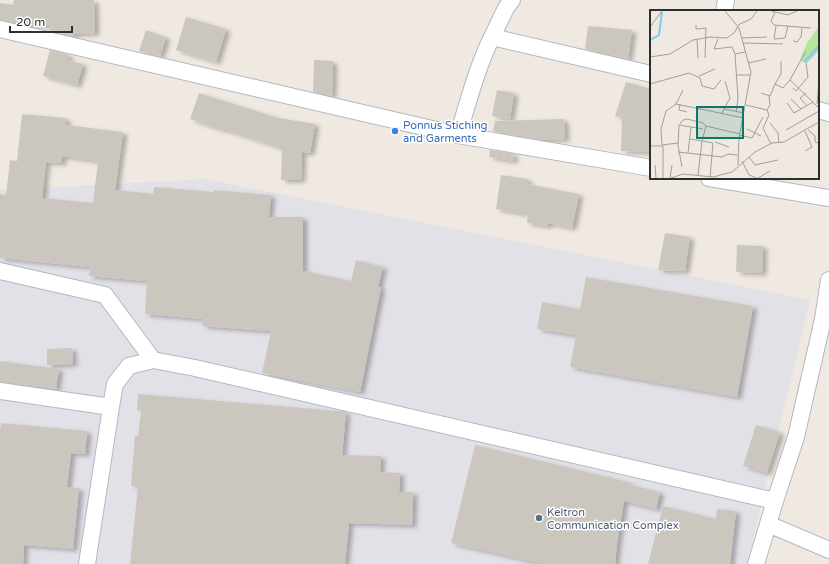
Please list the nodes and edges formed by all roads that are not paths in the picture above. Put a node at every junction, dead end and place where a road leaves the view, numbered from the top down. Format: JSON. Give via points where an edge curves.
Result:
{"nodes":[{"id":1,"x":512,"y":0,"type":"edge"},
{"id":2,"x":726,"y":0,"type":"edge"},
{"id":3,"x":724,"y":10,"type":"edge"},
{"id":4,"x":0,"y":29,"type":"edge"},
{"id":5,"x":492,"y":37,"type":"junction"},
{"id":6,"x":650,"y":74,"type":"edge"},
{"id":7,"x":819,"y":110,"type":"edge"},
{"id":8,"x":829,"y":113,"type":"edge"},
{"id":9,"x":458,"y":135,"type":"junction"},
{"id":10,"x":650,"y":168,"type":"edge"},
{"id":11,"x":715,"y":179,"type":"edge"},
{"id":12,"x":829,"y":198,"type":"edge"},
{"id":13,"x":0,"y":271,"type":"edge"},
{"id":14,"x":829,"y":280,"type":"edge"},
{"id":15,"x":153,"y":360,"type":"junction"},
{"id":16,"x":0,"y":391,"type":"edge"},
{"id":17,"x":111,"y":407,"type":"junction"},
{"id":18,"x":775,"y":501,"type":"junction"},
{"id":19,"x":768,"y":524,"type":"junction"},
{"id":20,"x":829,"y":550,"type":"edge"},
{"id":21,"x":87,"y":564,"type":"edge"},
{"id":22,"x":756,"y":564,"type":"edge"}],
"edges":[{"from":1,"to":5,"type":"street"},
{"from":2,"to":3,"type":"street"},
{"from":4,"to":9,"type":"street"},
{"from":5,"to":6,"type":"street"},
{"from":5,"to":9,"type":"street","via":[[481,62]]},
{"from":7,"to":8,"type":"street"},
{"from":9,"to":10,"type":"street"},
{"from":11,"to":12,"type":"street"},
{"from":13,"to":15,"type":"street","via":[[105,295]]},
{"from":14,"to":18,"type":"street","via":[[823,319],[796,437]]},
{"from":15,"to":17,"type":"street","via":[[129,366],[115,384]]},
{"from":15,"to":18,"type":"street"},
{"from":16,"to":17,"type":"street"},
{"from":17,"to":21,"type":"street"},
{"from":18,"to":19,"type":"street"},
{"from":19,"to":20,"type":"street"},
{"from":19,"to":22,"type":"street"}]}
